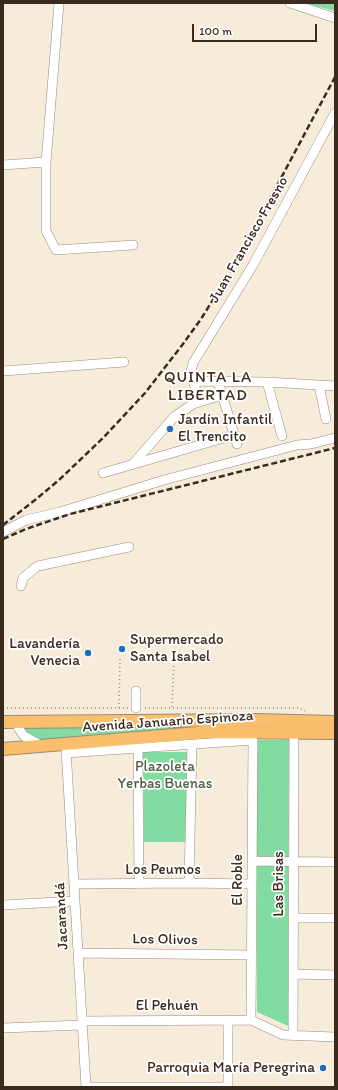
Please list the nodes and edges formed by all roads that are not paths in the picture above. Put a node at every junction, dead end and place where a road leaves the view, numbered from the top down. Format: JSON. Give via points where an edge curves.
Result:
{"nodes":[{"id":1,"x":59,"y":3,"type":"edge"},
{"id":2,"x":290,"y":3,"type":"edge"},
{"id":3,"x":335,"y":18,"type":"edge"},
{"id":4,"x":335,"y":113,"type":"edge"},
{"id":5,"x":46,"y":162,"type":"junction"},
{"id":6,"x":3,"y":165,"type":"edge"},
{"id":7,"x":133,"y":245,"type":"dead end"},
{"id":8,"x":124,"y":362,"type":"dead end"},
{"id":9,"x":3,"y":371,"type":"edge"},
{"id":10,"x":193,"y":381,"type":"junction"},
{"id":11,"x":218,"y":381,"type":"junction"},
{"id":12,"x":267,"y":382,"type":"junction"},
{"id":13,"x":319,"y":385,"type":"junction"},
{"id":14,"x":335,"y":386,"type":"edge"},
{"id":15,"x":222,"y":395,"type":"junction"},
{"id":16,"x":200,"y":402,"type":"junction"},
{"id":17,"x":326,"y":419,"type":"dead end"},
{"id":18,"x":282,"y":436,"type":"dead end"},
{"id":19,"x":335,"y":438,"type":"edge"},
{"id":20,"x":132,"y":465,"type":"junction"},
{"id":21,"x":103,"y":473,"type":"dead end"},
{"id":22,"x":3,"y":532,"type":"edge"},
{"id":23,"x":129,"y":547,"type":"dead end"},
{"id":24,"x":21,"y":586,"type":"dead end"},
{"id":25,"x":136,"y":690,"type":"dead end"},
{"id":26,"x":136,"y":708,"type":"road end"},
{"id":27,"x":246,"y":721,"type":"junction"},
{"id":28,"x":3,"y":722,"type":"edge"},
{"id":29,"x":17,"y":722,"type":"junction"},
{"id":30,"x":335,"y":723,"type":"edge"},
{"id":31,"x":227,"y":732,"type":"junction"},
{"id":32,"x":294,"y":732,"type":"junction"},
{"id":33,"x":40,"y":745,"type":"junction"},
{"id":34,"x":192,"y":745,"type":"junction"},
{"id":35,"x":138,"y":748,"type":"junction"},
{"id":36,"x":3,"y":749,"type":"edge"},
{"id":37,"x":66,"y":749,"type":"junction"},
{"id":38,"x":294,"y":861,"type":"junction"},
{"id":39,"x":252,"y":862,"type":"junction"},
{"id":40,"x":335,"y":862,"type":"edge"},
{"id":41,"x":189,"y":883,"type":"junction"},
{"id":42,"x":74,"y":884,"type":"junction"},
{"id":43,"x":139,"y":884,"type":"junction"},
{"id":44,"x":252,"y":884,"type":"junction"},
{"id":45,"x":75,"y":901,"type":"junction"},
{"id":46,"x":3,"y":905,"type":"edge"},
{"id":47,"x":293,"y":918,"type":"junction"},
{"id":48,"x":335,"y":918,"type":"edge"},
{"id":49,"x":78,"y":953,"type":"junction"},
{"id":50,"x":251,"y":955,"type":"junction"},
{"id":51,"x":293,"y":974,"type":"junction"},
{"id":52,"x":335,"y":975,"type":"edge"},
{"id":53,"x":228,"y":1020,"type":"junction"},
{"id":54,"x":251,"y":1020,"type":"junction"},
{"id":55,"x":82,"y":1023,"type":"junction"},
{"id":56,"x":3,"y":1028,"type":"edge"},
{"id":57,"x":293,"y":1036,"type":"junction"},
{"id":58,"x":335,"y":1037,"type":"edge"},
{"id":59,"x":86,"y":1087,"type":"edge"},
{"id":60,"x":228,"y":1087,"type":"edge"}],
"edges":[{"from":1,"to":5,"type":"street"},
{"from":2,"to":3,"type":"street"},
{"from":4,"to":10,"type":"street","name":"Juan Francisco Fresno","via":[[256,259],[193,363]]},
{"from":5,"to":6,"type":"street"},
{"from":5,"to":7,"type":"street","via":[[46,231],[56,250]]},
{"from":8,"to":9,"type":"street"},
{"from":10,"to":11,"type":"street"},
{"from":10,"to":16,"type":"street"},
{"from":11,"to":12,"type":"street"},
{"from":11,"to":15,"type":"street"},
{"from":12,"to":13,"type":"street"},
{"from":12,"to":18,"type":"street"},
{"from":13,"to":14,"type":"street"},
{"from":13,"to":17,"type":"street"},
{"from":15,"to":16,"type":"street"},
{"from":15,"to":20,"type":"street","via":[[236,440]]},
{"from":16,"to":20,"type":"street","via":[[192,404],[174,417]]},
{"from":19,"to":22,"type":"street","via":[[297,445],[158,482],[26,520]]},
{"from":20,"to":21,"type":"street"},
{"from":23,"to":24,"type":"street","via":[[38,566],[23,578]]},
{"from":25,"to":26,"type":"street"},
{"from":27,"to":29,"type":"main road","name":"Avenida Januario Espinoza"},
{"from":27,"to":30,"type":"main road","name":"Avenida Januario Espinoza"},
{"from":27,"to":31,"type":"street"},
{"from":28,"to":29,"type":"main road","name":"Avenida Januario Espinoza"},
{"from":29,"to":33,"type":"street","via":[[21,734]]},
{"from":30,"to":32,"type":"main road","name":"Avenida Januario Espinoza"},
{"from":31,"to":32,"type":"main road","name":"Avenida Januario Espinoza"},
{"from":31,"to":37,"type":"main road","name":"Avenida Januario Espinoza"},
{"from":32,"to":38,"type":"street","name":"Las Brisas"},
{"from":33,"to":36,"type":"main road","name":"Avenida Januario Espinoza"},
{"from":33,"to":37,"type":"main road","name":"Avenida Januario Espinoza"},
{"from":34,"to":35,"type":"street"},
{"from":34,"to":39,"type":"street","name":"El Roble","via":[[253,740]]},
{"from":34,"to":41,"type":"street"},
{"from":35,"to":37,"type":"street"},
{"from":35,"to":43,"type":"street"},
{"from":37,"to":42,"type":"street","name":"Jacarandá"},
{"from":38,"to":39,"type":"street"},
{"from":38,"to":40,"type":"street"},
{"from":38,"to":47,"type":"street","name":"Las Brisas"},
{"from":39,"to":44,"type":"street","name":"El Roble"},
{"from":41,"to":43,"type":"street","name":"Los Peumos"},
{"from":41,"to":44,"type":"street","name":"Los Peumos"},
{"from":42,"to":43,"type":"street","name":"Los Peumos"},
{"from":42,"to":45,"type":"street","name":"Jacarandá"},
{"from":44,"to":50,"type":"street","name":"El Roble"},
{"from":45,"to":46,"type":"street"},
{"from":45,"to":49,"type":"street","name":"Jacarandá"},
{"from":47,"to":48,"type":"street"},
{"from":47,"to":51,"type":"street","name":"Las Brisas"},
{"from":49,"to":50,"type":"street","name":"Los Olivos"},
{"from":49,"to":55,"type":"street","name":"Jacarandá"},
{"from":50,"to":54,"type":"street","name":"El Roble"},
{"from":51,"to":52,"type":"street"},
{"from":51,"to":57,"type":"street","name":"Las Brisas"},
{"from":53,"to":54,"type":"street","name":"El Pehuén"},
{"from":53,"to":55,"type":"street","name":"El Pehuén"},
{"from":53,"to":60,"type":"street"},
{"from":54,"to":57,"type":"street","via":[[283,1035]]},
{"from":55,"to":56,"type":"street","name":"El Pehuén"},
{"from":55,"to":59,"type":"street","name":"Jacarandá"},
{"from":57,"to":58,"type":"street"},
{"from":59,"to":60,"type":"street"}]}
